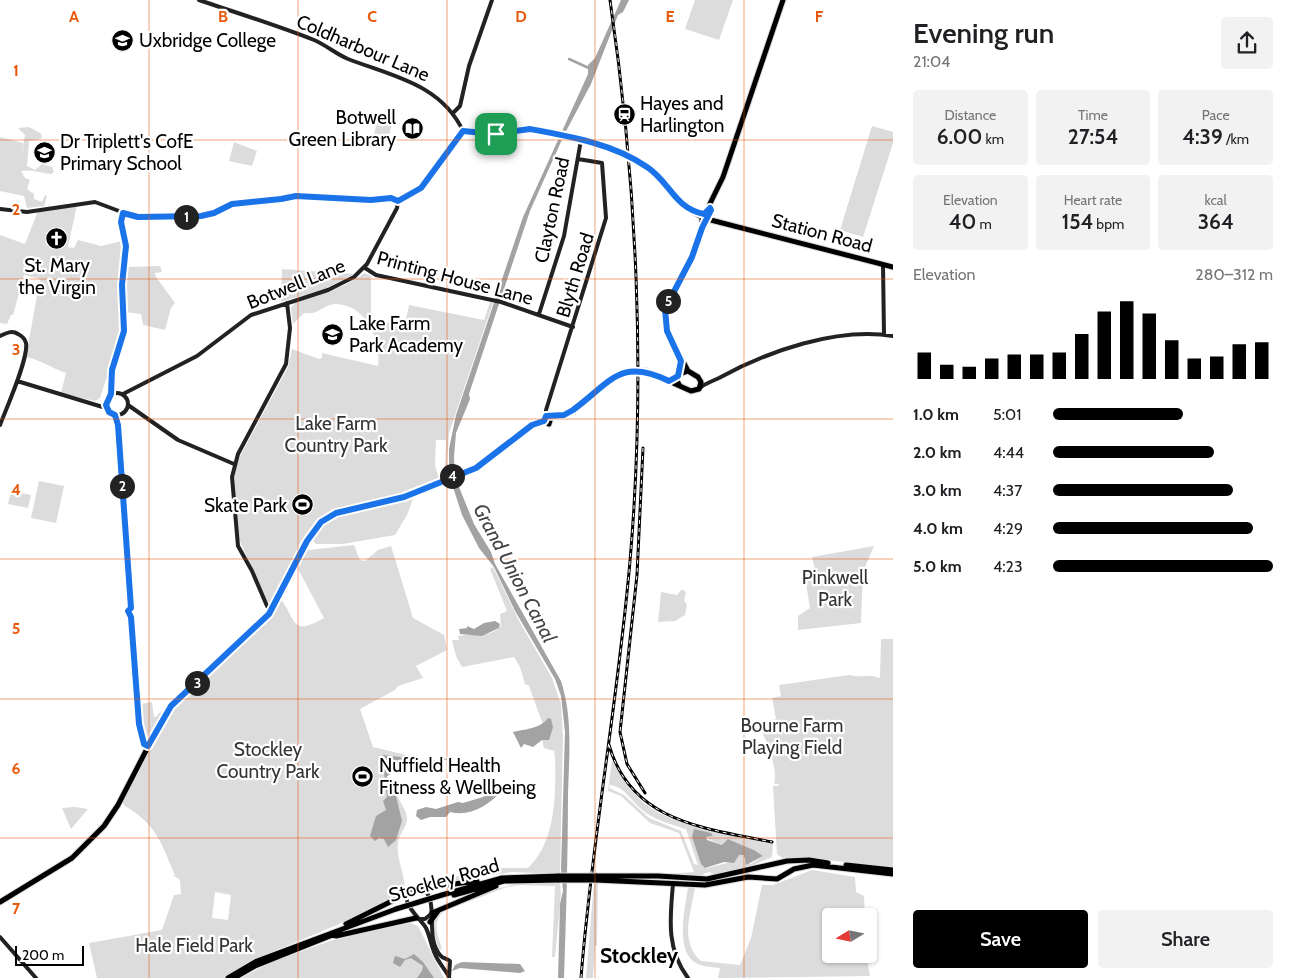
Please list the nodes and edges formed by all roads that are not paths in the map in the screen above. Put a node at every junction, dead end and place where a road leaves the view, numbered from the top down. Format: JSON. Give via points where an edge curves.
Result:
{"nodes":[{"id":1,"x":199,"y":0,"type":"edge"},
{"id":2,"x":492,"y":0,"type":"edge"},
{"id":3,"x":784,"y":0,"type":"edge"},
{"id":4,"x":453,"y":113,"type":"junction"},
{"id":5,"x":463,"y":131,"type":"junction"},
{"id":6,"x":581,"y":140,"type":"junction"},
{"id":7,"x":578,"y":159,"type":"junction"},
{"id":8,"x":398,"y":201,"type":"junction"},
{"id":9,"x":0,"y":209,"type":"edge"},
{"id":10,"x":123,"y":213,"type":"junction"},
{"id":11,"x":706,"y":217,"type":"junction"},
{"id":12,"x":883,"y":265,"type":"junction"},
{"id":13,"x":893,"y":267,"type":"edge"},
{"id":14,"x":364,"y":268,"type":"junction"},
{"id":15,"x":287,"y":303,"type":"junction"},
{"id":16,"x":540,"y":314,"type":"junction"},
{"id":17,"x":573,"y":327,"type":"junction"},
{"id":18,"x":884,"y":335,"type":"junction"},
{"id":19,"x":0,"y":336,"type":"edge"},
{"id":20,"x":893,"y":336,"type":"edge"},
{"id":21,"x":681,"y":361,"type":"junction"},
{"id":22,"x":688,"y":371,"type":"junction"},
{"id":23,"x":679,"y":375,"type":"junction"},
{"id":24,"x":700,"y":380,"type":"junction"},
{"id":25,"x":715,"y":380,"type":"junction"},
{"id":26,"x":17,"y":381,"type":"junction"},
{"id":27,"x":112,"y":381,"type":"junction"},
{"id":28,"x":669,"y":381,"type":"junction"},
{"id":29,"x":680,"y":386,"type":"junction"},
{"id":30,"x":699,"y":389,"type":"junction"},
{"id":31,"x":133,"y":390,"type":"junction"},
{"id":32,"x":117,"y":392,"type":"junction"},
{"id":33,"x":111,"y":394,"type":"junction"},
{"id":34,"x":123,"y":394,"type":"junction"},
{"id":35,"x":127,"y":399,"type":"junction"},
{"id":36,"x":106,"y":400,"type":"junction"},
{"id":37,"x":95,"y":404,"type":"junction"},
{"id":38,"x":128,"y":405,"type":"junction"},
{"id":39,"x":106,"y":408,"type":"junction"},
{"id":40,"x":126,"y":412,"type":"junction"},
{"id":41,"x":137,"y":413,"type":"junction"},
{"id":42,"x":115,"y":415,"type":"junction"},
{"id":43,"x":121,"y":415,"type":"junction"},
{"id":44,"x":547,"y":418,"type":"junction"},
{"id":45,"x":0,"y":425,"type":"edge"},
{"id":46,"x":118,"y":425,"type":"junction"},
{"id":47,"x":234,"y":464,"type":"junction"},
{"id":48,"x":272,"y":611,"type":"junction"},
{"id":49,"x":148,"y":746,"type":"junction"},
{"id":50,"x":780,"y":862,"type":"junction"},
{"id":51,"x":770,"y":864,"type":"junction"},
{"id":52,"x":893,"y":870,"type":"edge"},
{"id":53,"x":893,"y":874,"type":"edge"},
{"id":54,"x":783,"y":876,"type":"junction"},
{"id":55,"x":502,"y":878,"type":"junction"},
{"id":56,"x":559,"y":878,"type":"junction"},
{"id":57,"x":596,"y":878,"type":"junction"},
{"id":58,"x":773,"y":879,"type":"junction"},
{"id":59,"x":523,"y":880,"type":"junction"},
{"id":60,"x":673,"y":884,"type":"junction"},
{"id":61,"x":423,"y":888,"type":"junction"},
{"id":62,"x":408,"y":893,"type":"junction"},
{"id":63,"x":443,"y":896,"type":"junction"},
{"id":64,"x":0,"y":902,"type":"edge"},
{"id":65,"x":451,"y":903,"type":"junction"},
{"id":66,"x":396,"y":911,"type":"junction"},
{"id":67,"x":431,"y":914,"type":"junction"},
{"id":68,"x":416,"y":918,"type":"junction"},
{"id":69,"x":430,"y":922,"type":"junction"},
{"id":70,"x":330,"y":932,"type":"junction"},
{"id":71,"x":1,"y":939,"type":"edge"},
{"id":72,"x":320,"y":940,"type":"junction"},
{"id":73,"x":444,"y":959,"type":"junction"},
{"id":74,"x":442,"y":965,"type":"junction"},
{"id":75,"x":449,"y":966,"type":"junction"},
{"id":76,"x":36,"y":978,"type":"edge"},
{"id":77,"x":228,"y":978,"type":"edge"},
{"id":78,"x":234,"y":978,"type":"edge"},
{"id":79,"x":449,"y":978,"type":"edge"},
{"id":80,"x":688,"y":978,"type":"edge"}],
"edges":[{"from":1,"to":4,"type":"street","name":"Coldharbour Lane","via":[[240,12],[315,41],[348,59],[413,82],[438,97]]},
{"from":2,"to":4,"type":"street","via":[[469,66],[460,106]]},
{"from":3,"to":11,"type":"main road","via":[[724,177]]},
{"from":4,"to":5,"type":"street"},
{"from":5,"to":6,"type":"street","name":"Station Road","via":[[494,134],[529,129]]},
{"from":5,"to":8,"type":"street","via":[[421,188]]},
{"from":6,"to":7,"type":"street","name":"Clayton Road"},
{"from":6,"to":11,"type":"street","name":"Station Road","bridge":true,"via":[[610,149],[647,167],[676,199]]},
{"from":7,"to":16,"type":"street","name":"Clayton Road","via":[[564,236]]},
{"from":7,"to":17,"type":"street","name":"Blyth Road","via":[[602,163],[606,218]]},
{"from":8,"to":10,"type":"street","via":[[391,198],[296,196],[232,204],[201,216],[138,217]]},
{"from":8,"to":14,"type":"street","name":"Botwell Lane"},
{"from":9,"to":10,"type":"street","via":[[27,212],[93,202]]},
{"from":10,"to":27,"type":"street","via":[[121,222],[126,246],[122,285],[124,331],[112,370]]},
{"from":11,"to":12,"type":"main road","name":"Station Road"},
{"from":11,"to":21,"type":"main road","via":[[692,257],[664,312],[667,331]]},
{"from":12,"to":13,"type":"main road"},
{"from":12,"to":18,"type":"street","name":"Station Road"},
{"from":14,"to":15,"type":"street","name":"Botwell Lane","via":[[342,284]]},
{"from":14,"to":16,"type":"street","name":"Printing House Lane","via":[[376,275],[501,302]]},
{"from":15,"to":31,"type":"street","name":"Botwell Lane","via":[[245,319],[197,356]]},
{"from":15,"to":47,"type":"street","via":[[290,328],[286,364]]},
{"from":16,"to":17,"type":"street","name":"Printing House Lane"},
{"from":17,"to":44,"type":"street","name":"Blyth Road","via":[[546,410]]},
{"from":18,"to":20,"type":"street"},
{"from":18,"to":25,"type":"street","via":[[815,341],[741,366]]},
{"from":19,"to":26,"type":"street","via":[[14,332],[23,337],[26,344]]},
{"from":21,"to":22,"type":"main road"},
{"from":21,"to":23,"type":"main road"},
{"from":22,"to":23,"type":"main road"},
{"from":22,"to":24,"type":"main road"},
{"from":23,"to":28,"type":"main road"},
{"from":23,"to":29,"type":"main road","via":[[677,381]]},
{"from":24,"to":25,"type":"street"},
{"from":24,"to":30,"type":"main road"},
{"from":25,"to":30,"type":"street"},
{"from":26,"to":37,"type":"street"},
{"from":26,"to":45,"type":"street"},
{"from":27,"to":32,"type":"street"},
{"from":27,"to":33,"type":"street"},
{"from":28,"to":29,"type":"main road"},
{"from":28,"to":44,"type":"main road","bridge":true,"via":[[646,371],[618,374],[568,413]]},
{"from":29,"to":30,"type":"main road","via":[[691,391]]},
{"from":31,"to":34,"type":"street","name":"Botwell Lane"},
{"from":31,"to":35,"type":"street","name":"Botwell Lane"},
{"from":32,"to":33,"type":"street"},
{"from":32,"to":34,"type":"street"},
{"from":33,"to":36,"type":"street"},
{"from":34,"to":35,"type":"street"},
{"from":35,"to":38,"type":"street"},
{"from":36,"to":37,"type":"street"},
{"from":36,"to":39,"type":"street"},
{"from":37,"to":39,"type":"street"},
{"from":38,"to":40,"type":"street"},
{"from":38,"to":41,"type":"street"},
{"from":39,"to":42,"type":"street"},
{"from":40,"to":41,"type":"street"},
{"from":40,"to":43,"type":"street"},
{"from":41,"to":47,"type":"street","via":[[178,440]]},
{"from":42,"to":43,"type":"street"},
{"from":42,"to":46,"type":"street"},
{"from":43,"to":46,"type":"street"},
{"from":44,"to":48,"type":"main road","via":[[532,425],[474,468],[404,497],[336,513],[321,522],[307,541]]},
{"from":46,"to":49,"type":"street","via":[[131,608],[128,611],[131,615],[139,724],[142,741]]},
{"from":47,"to":48,"type":"street","via":[[232,490],[238,546]]},
{"from":48,"to":49,"type":"main road","via":[[171,706]]},
{"from":49,"to":64,"type":"main road","via":[[104,826],[72,858]]},
{"from":50,"to":51,"type":"main road","name":"Stockley Road"},
{"from":50,"to":52,"type":"main road","name":"Stockley Road","via":[[809,860]]},
{"from":50,"to":54,"type":"main road"},
{"from":51,"to":57,"type":"main road","name":"Stockley Road","via":[[707,880],[658,876]]},
{"from":51,"to":58,"type":"main road","via":[[767,872]]},
{"from":53,"to":54,"type":"main road","name":"Stockley Road","via":[[813,865],[794,869]]},
{"from":54,"to":58,"type":"main road","name":"Stockley Road"},
{"from":55,"to":56,"type":"main road","name":"Stockley Road"},
{"from":55,"to":61,"type":"main road"},
{"from":55,"to":63,"type":"main road","name":"Stockley Road"},
{"from":56,"to":57,"type":"main road","name":"Stockley Road","bridge":true},
{"from":56,"to":59,"type":"main road","name":"Stockley Road"},
{"from":57,"to":60,"type":"main road","name":"Stockley Road"},
{"from":58,"to":60,"type":"main road","name":"Stockley Road","via":[[753,876],[705,885]]},
{"from":59,"to":63,"type":"main road","name":"Stockley Road"},
{"from":59,"to":65,"type":"main road","via":[[501,884]]},
{"from":60,"to":80,"type":"street","via":[[671,942]]},
{"from":61,"to":62,"type":"street","via":[[415,887]]},
{"from":61,"to":67,"type":"street","via":[[428,894]]},
{"from":62,"to":68,"type":"street"},
{"from":62,"to":70,"type":"main road"},
{"from":63,"to":66,"type":"main road","name":"Stockley Road","bridge":true},
{"from":65,"to":67,"type":"main road"},
{"from":65,"to":69,"type":"main road","via":[[436,912]]},
{"from":66,"to":70,"type":"main road","name":"Stockley Road"},
{"from":66,"to":72,"type":"main road","name":"Stockley Road"},
{"from":67,"to":68,"type":"street","via":[[425,919]]},
{"from":67,"to":69,"type":"street"},
{"from":68,"to":72,"type":"main road"},
{"from":68,"to":74,"type":"street","via":[[426,929]]},
{"from":69,"to":73,"type":"street","via":[[439,953]]},
{"from":70,"to":77,"type":"main road","name":"Stockley Road","via":[[257,961]]},
{"from":71,"to":76,"type":"street"},
{"from":72,"to":78,"type":"main road","name":"Stockley Road"},
{"from":73,"to":74,"type":"street"},
{"from":73,"to":75,"type":"street","via":[[449,961]]},
{"from":74,"to":75,"type":"street"},
{"from":74,"to":79,"type":"street"},
{"from":75,"to":79,"type":"street"}]}
